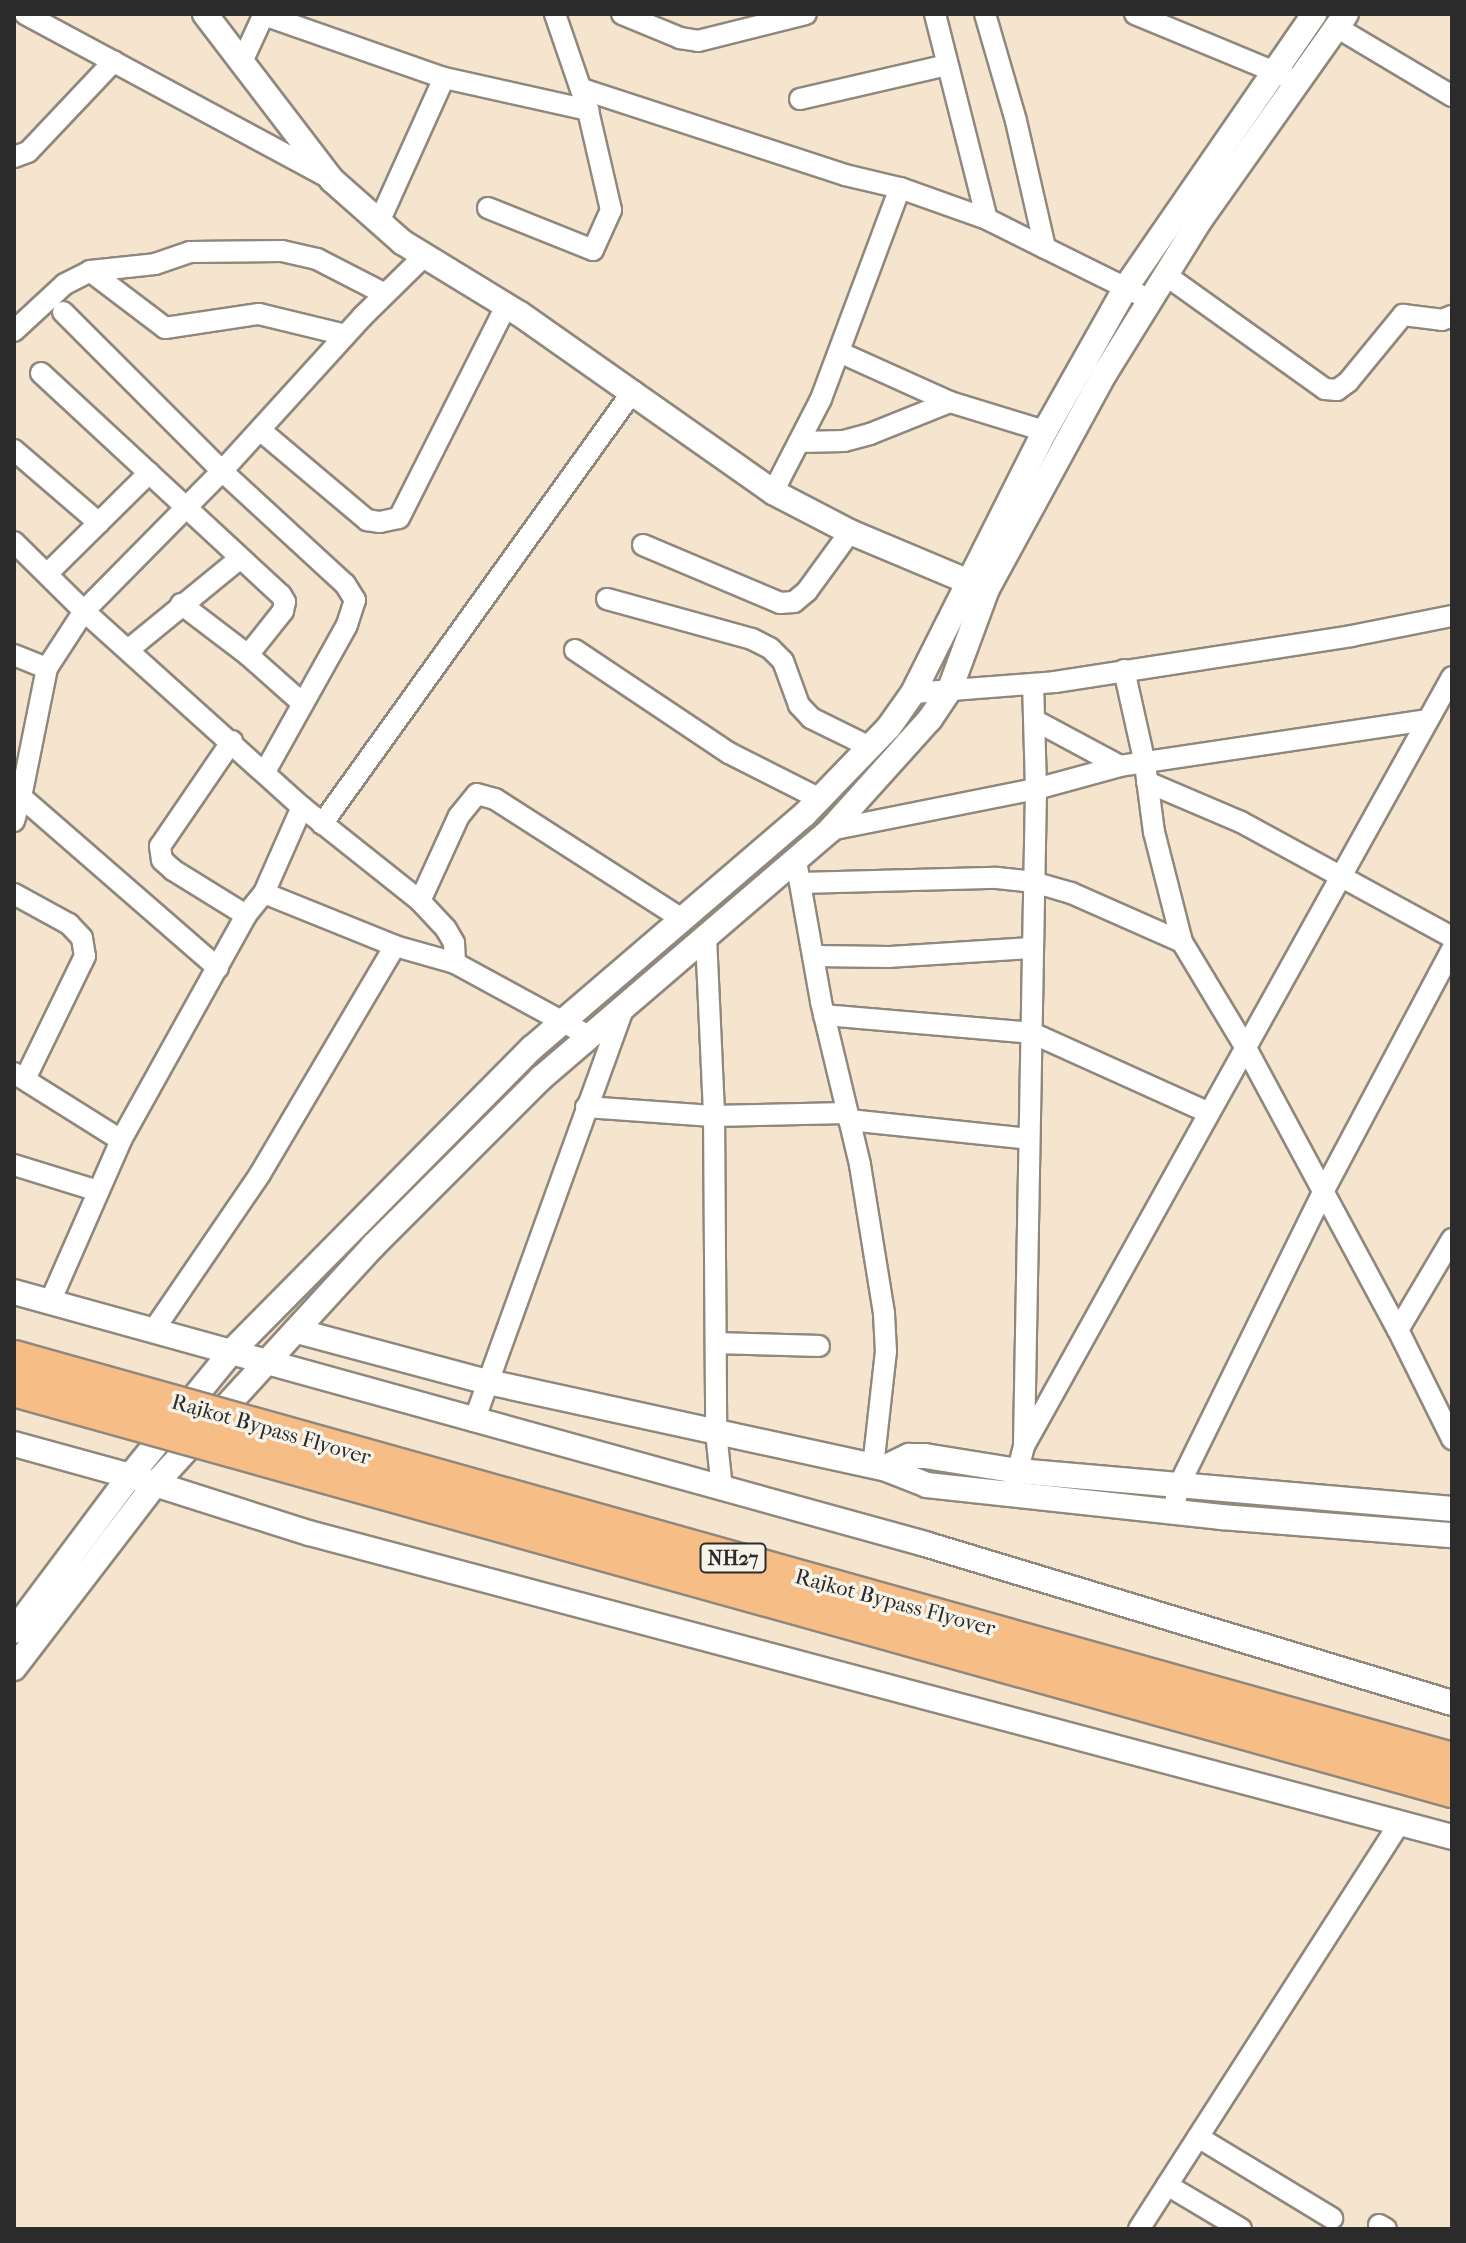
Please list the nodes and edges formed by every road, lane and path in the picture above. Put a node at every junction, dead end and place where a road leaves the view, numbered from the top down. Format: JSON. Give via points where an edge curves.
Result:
{"nodes":[{"id":1,"x":25,"y":14,"type":"edge"},
{"id":2,"x":205,"y":14,"type":"edge"},
{"id":3,"x":264,"y":14,"type":"edge"},
{"id":4,"x":555,"y":14,"type":"edge"},
{"id":5,"x":622,"y":14,"type":"edge"},
{"id":6,"x":806,"y":14,"type":"edge"},
{"id":7,"x":935,"y":14,"type":"edge"},
{"id":8,"x":985,"y":14,"type":"edge"},
{"id":9,"x":1135,"y":14,"type":"edge"},
{"id":10,"x":1314,"y":14,"type":"edge"},
{"id":11,"x":1342,"y":21,"type":"edge"},
{"id":12,"x":114,"y":61,"type":"junction"},
{"id":13,"x":241,"y":64,"type":"junction"},
{"id":14,"x":947,"y":65,"type":"junction"},
{"id":15,"x":1276,"y":72,"type":"junction"},
{"id":16,"x":444,"y":78,"type":"junction"},
{"id":17,"x":1299,"y":82,"type":"junction"},
{"id":18,"x":582,"y":89,"type":"junction"},
{"id":19,"x":1452,"y":96,"type":"edge"},
{"id":20,"x":800,"y":99,"type":"dead end"},
{"id":21,"x":588,"y":110,"type":"junction"},
{"id":22,"x":14,"y":157,"type":"edge"},
{"id":23,"x":332,"y":180,"type":"junction"},
{"id":24,"x":900,"y":188,"type":"junction"},
{"id":25,"x":488,"y":208,"type":"dead end"},
{"id":26,"x":987,"y":219,"type":"junction"},
{"id":27,"x":379,"y":222,"type":"junction"},
{"id":28,"x":1045,"y":248,"type":"junction"},
{"id":29,"x":424,"y":256,"type":"junction"},
{"id":30,"x":90,"y":271,"type":"junction"},
{"id":31,"x":1167,"y":276,"type":"junction"},
{"id":32,"x":1126,"y":287,"type":"junction"},
{"id":33,"x":385,"y":294,"type":"junction"},
{"id":34,"x":1148,"y":299,"type":"junction"},
{"id":35,"x":506,"y":306,"type":"junction"},
{"id":36,"x":63,"y":312,"type":"dead end"},
{"id":37,"x":1452,"y":316,"type":"edge"},
{"id":38,"x":14,"y":331,"type":"edge"},
{"id":39,"x":346,"y":335,"type":"junction"},
{"id":40,"x":839,"y":352,"type":"junction"},
{"id":41,"x":41,"y":373,"type":"dead end"},
{"id":42,"x":633,"y":391,"type":"junction"},
{"id":43,"x":950,"y":402,"type":"junction"},
{"id":44,"x":260,"y":430,"type":"junction"},
{"id":45,"x":1045,"y":431,"type":"junction"},
{"id":46,"x":799,"y":442,"type":"junction"},
{"id":47,"x":14,"y":450,"type":"edge"},
{"id":48,"x":222,"y":471,"type":"junction"},
{"id":49,"x":149,"y":473,"type":"junction"},
{"id":50,"x":1030,"y":484,"type":"junction"},
{"id":51,"x":773,"y":492,"type":"junction"},
{"id":52,"x":186,"y":508,"type":"junction"},
{"id":53,"x":99,"y":523,"type":"junction"},
{"id":54,"x":850,"y":532,"type":"junction"},
{"id":55,"x":14,"y":542,"type":"edge"},
{"id":56,"x":643,"y":545,"type":"dead end"},
{"id":57,"x":239,"y":559,"type":"junction"},
{"id":58,"x":47,"y":574,"type":"junction"},
{"id":59,"x":978,"y":586,"type":"junction"},
{"id":60,"x":607,"y":599,"type":"dead end"},
{"id":61,"x":181,"y":604,"type":"junction"},
{"id":62,"x":84,"y":611,"type":"junction"},
{"id":63,"x":1452,"y":616,"type":"edge"},
{"id":64,"x":128,"y":650,"type":"junction"},
{"id":65,"x":575,"y":650,"type":"dead end"},
{"id":66,"x":14,"y":655,"type":"edge"},
{"id":67,"x":248,"y":655,"type":"junction"},
{"id":68,"x":47,"y":668,"type":"junction"},
{"id":69,"x":1124,"y":670,"type":"junction"},
{"id":70,"x":1452,"y":677,"type":"edge"},
{"id":71,"x":1033,"y":684,"type":"junction"},
{"id":72,"x":950,"y":689,"type":"junction"},
{"id":73,"x":913,"y":693,"type":"junction"},
{"id":74,"x":302,"y":703,"type":"junction"},
{"id":75,"x":1427,"y":720,"type":"junction"},
{"id":76,"x":1036,"y":721,"type":"junction"},
{"id":77,"x":232,"y":741,"type":"junction"},
{"id":78,"x":870,"y":747,"type":"junction"},
{"id":79,"x":1120,"y":766,"type":"junction"},
{"id":80,"x":265,"y":772,"type":"junction"},
{"id":81,"x":1146,"y":773,"type":"junction"},
{"id":82,"x":1036,"y":789,"type":"junction"},
{"id":83,"x":21,"y":797,"type":"junction"},
{"id":84,"x":820,"y":799,"type":"junction"},
{"id":85,"x":302,"y":807,"type":"junction"},
{"id":86,"x":14,"y":819,"type":"edge"},
{"id":87,"x":322,"y":824,"type":"junction"},
{"id":88,"x":830,"y":830,"type":"junction"},
{"id":89,"x":798,"y":872,"type":"junction"},
{"id":90,"x":1341,"y":876,"type":"junction"},
{"id":91,"x":1033,"y":882,"type":"junction"},
{"id":92,"x":264,"y":893,"type":"junction"},
{"id":93,"x":14,"y":894,"type":"edge"},
{"id":94,"x":420,"y":901,"type":"junction"},
{"id":95,"x":246,"y":915,"type":"junction"},
{"id":96,"x":682,"y":919,"type":"junction"},
{"id":97,"x":706,"y":937,"type":"junction"},
{"id":98,"x":1452,"y":937,"type":"edge"},
{"id":99,"x":1182,"y":942,"type":"junction"},
{"id":100,"x":395,"y":946,"type":"junction"},
{"id":101,"x":1033,"y":948,"type":"junction"},
{"id":102,"x":1452,"y":949,"type":"edge"},
{"id":103,"x":813,"y":956,"type":"junction"},
{"id":104,"x":455,"y":963,"type":"junction"},
{"id":105,"x":218,"y":968,"type":"junction"},
{"id":106,"x":626,"y":1002,"type":"junction"},
{"id":107,"x":824,"y":1015,"type":"junction"},
{"id":108,"x":560,"y":1023,"type":"junction"},
{"id":109,"x":1032,"y":1033,"type":"junction"},
{"id":110,"x":589,"y":1036,"type":"junction"},
{"id":111,"x":1246,"y":1048,"type":"junction"},
{"id":112,"x":19,"y":1076,"type":"edge"},
{"id":113,"x":586,"y":1107,"type":"junction"},
{"id":114,"x":1209,"y":1113,"type":"junction"},
{"id":115,"x":713,"y":1116,"type":"junction"},
{"id":116,"x":848,"y":1116,"type":"junction"},
{"id":117,"x":1029,"y":1139,"type":"junction"},
{"id":118,"x":121,"y":1140,"type":"junction"},
{"id":119,"x":14,"y":1165,"type":"edge"},
{"id":120,"x":98,"y":1191,"type":"junction"},
{"id":121,"x":1323,"y":1192,"type":"junction"},
{"id":122,"x":1452,"y":1239,"type":"edge"},
{"id":123,"x":14,"y":1292,"type":"edge"},
{"id":124,"x":50,"y":1302,"type":"junction"},
{"id":125,"x":1398,"y":1330,"type":"junction"},
{"id":126,"x":153,"y":1331,"type":"junction"},
{"id":127,"x":297,"y":1331,"type":"junction"},
{"id":128,"x":716,"y":1343,"type":"junction"},
{"id":129,"x":819,"y":1346,"type":"dead end"},
{"id":130,"x":231,"y":1352,"type":"junction"},
{"id":131,"x":14,"y":1357,"type":"edge"},
{"id":132,"x":267,"y":1363,"type":"junction"},
{"id":133,"x":488,"y":1382,"type":"junction"},
{"id":134,"x":14,"y":1390,"type":"edge"},
{"id":135,"x":474,"y":1421,"type":"junction"},
{"id":136,"x":1450,"y":1426,"type":"edge"},
{"id":137,"x":716,"y":1432,"type":"junction"},
{"id":138,"x":14,"y":1444,"type":"edge"},
{"id":139,"x":1024,"y":1446,"type":"junction"},
{"id":140,"x":878,"y":1467,"type":"junction"},
{"id":141,"x":1018,"y":1471,"type":"junction"},
{"id":142,"x":130,"y":1476,"type":"junction"},
{"id":143,"x":155,"y":1484,"type":"junction"},
{"id":144,"x":1179,"y":1485,"type":"junction"},
{"id":145,"x":722,"y":1489,"type":"junction"},
{"id":146,"x":1011,"y":1495,"type":"junction"},
{"id":147,"x":1452,"y":1509,"type":"edge"},
{"id":148,"x":1173,"y":1511,"type":"junction"},
{"id":149,"x":1452,"y":1535,"type":"edge"},
{"id":150,"x":14,"y":1631,"type":"edge"},
{"id":151,"x":14,"y":1668,"type":"edge"},
{"id":152,"x":1452,"y":1703,"type":"edge"},
{"id":153,"x":1452,"y":1759,"type":"edge"},
{"id":154,"x":1452,"y":1791,"type":"edge"},
{"id":155,"x":1400,"y":1823,"type":"junction"},
{"id":156,"x":1452,"y":1837,"type":"edge"},
{"id":157,"x":1198,"y":2137,"type":"junction"},
{"id":158,"x":1167,"y":2185,"type":"junction"},
{"id":159,"x":1332,"y":2218,"type":"dead end"},
{"id":160,"x":1139,"y":2229,"type":"edge"},
{"id":161,"x":1241,"y":2229,"type":"edge"}],
"edges":[{"from":1,"to":12,"type":"street"},
{"from":2,"to":13,"type":"street"},
{"from":3,"to":13,"type":"street"},
{"from":3,"to":16,"type":"street"},
{"from":4,"to":18,"type":"street"},
{"from":5,"to":6,"type":"street","via":[[698,41]]},
{"from":7,"to":14,"type":"street"},
{"from":8,"to":28,"type":"street"},
{"from":9,"to":15,"type":"street"},
{"from":10,"to":15,"type":"street"},
{"from":11,"to":17,"type":"street"},
{"from":11,"to":19,"type":"street"},
{"from":12,"to":22,"type":"street","via":[[28,152]]},
{"from":12,"to":23,"type":"street"},
{"from":13,"to":23,"type":"street"},
{"from":14,"to":20,"type":"street"},
{"from":14,"to":26,"type":"street"},
{"from":15,"to":17,"type":"street"},
{"from":15,"to":32,"type":"street"},
{"from":16,"to":21,"type":"street"},
{"from":16,"to":27,"type":"street"},
{"from":17,"to":31,"type":"street","via":[[1200,220]]},
{"from":18,"to":21,"type":"street"},
{"from":18,"to":24,"type":"street"},
{"from":21,"to":25,"type":"street","via":[[611,210],[593,250]]},
{"from":23,"to":27,"type":"street"},
{"from":24,"to":26,"type":"street"},
{"from":24,"to":40,"type":"street"},
{"from":26,"to":28,"type":"street"},
{"from":27,"to":29,"type":"street"},
{"from":28,"to":32,"type":"street"},
{"from":29,"to":33,"type":"street"},
{"from":29,"to":35,"type":"street"},
{"from":30,"to":33,"type":"street","via":[[155,264],[190,252],[282,251],[317,259]]},
{"from":30,"to":38,"type":"street","via":[[65,284]]},
{"from":30,"to":39,"type":"street","via":[[165,328],[259,314]]},
{"from":31,"to":34,"type":"street"},
{"from":31,"to":37,"type":"street","via":[[1325,389],[1337,390],[1348,382],[1403,315],[1442,320]]},
{"from":32,"to":34,"type":"street"},
{"from":32,"to":45,"type":"street"},
{"from":33,"to":39,"type":"street"},
{"from":34,"to":50,"type":"street"},
{"from":35,"to":42,"type":"street"},
{"from":35,"to":44,"type":"street","via":[[399,518],[367,520]]},
{"from":36,"to":48,"type":"street"},
{"from":39,"to":44,"type":"street"},
{"from":40,"to":43,"type":"street"},
{"from":40,"to":46,"type":"street"},
{"from":41,"to":49,"type":"street"},
{"from":42,"to":51,"type":"street"},
{"from":42,"to":87,"type":"street"},
{"from":43,"to":45,"type":"street"},
{"from":43,"to":46,"type":"street","via":[[857,438]]},
{"from":44,"to":48,"type":"street"},
{"from":45,"to":50,"type":"street"},
{"from":46,"to":51,"type":"street"},
{"from":47,"to":53,"type":"street"},
{"from":48,"to":52,"type":"street"},
{"from":48,"to":74,"type":"street","via":[[345,584],[355,600],[347,625]]},
{"from":49,"to":52,"type":"street"},
{"from":49,"to":53,"type":"street"},
{"from":50,"to":59,"type":"street"},
{"from":51,"to":54,"type":"street"},
{"from":52,"to":57,"type":"street"},
{"from":52,"to":62,"type":"street"},
{"from":53,"to":58,"type":"street"},
{"from":54,"to":56,"type":"street","via":[[807,591],[794,602],[780,603]]},
{"from":54,"to":59,"type":"street"},
{"from":55,"to":58,"type":"street"},
{"from":57,"to":61,"type":"street"},
{"from":57,"to":67,"type":"street","via":[[285,602],[277,621]]},
{"from":58,"to":62,"type":"street"},
{"from":59,"to":72,"type":"street"},
{"from":59,"to":73,"type":"street"},
{"from":60,"to":78,"type":"street","via":[[770,648],[783,661],[799,705],[811,718]]},
{"from":61,"to":64,"type":"street"},
{"from":61,"to":67,"type":"street"},
{"from":62,"to":64,"type":"street"},
{"from":62,"to":68,"type":"street"},
{"from":63,"to":69,"type":"street"},
{"from":64,"to":77,"type":"street"},
{"from":65,"to":84,"type":"street","via":[[729,753]]},
{"from":66,"to":68,"type":"street"},
{"from":67,"to":74,"type":"street"},
{"from":68,"to":83,"type":"street"},
{"from":69,"to":71,"type":"street"},
{"from":69,"to":81,"type":"street"},
{"from":70,"to":75,"type":"street"},
{"from":71,"to":72,"type":"street"},
{"from":71,"to":76,"type":"street"},
{"from":72,"to":73,"type":"street"},
{"from":72,"to":88,"type":"street","via":[[893,763]]},
{"from":73,"to":78,"type":"street"},
{"from":74,"to":80,"type":"street"},
{"from":75,"to":81,"type":"street"},
{"from":75,"to":90,"type":"street"},
{"from":76,"to":79,"type":"street"},
{"from":76,"to":82,"type":"street"},
{"from":77,"to":80,"type":"street"},
{"from":77,"to":95,"type":"street","via":[[160,846],[162,860],[173,870]]},
{"from":78,"to":84,"type":"street"},
{"from":79,"to":81,"type":"street"},
{"from":79,"to":82,"type":"street"},
{"from":80,"to":85,"type":"street"},
{"from":81,"to":90,"type":"street"},
{"from":81,"to":99,"type":"street","via":[[1154,832]]},
{"from":82,"to":88,"type":"street"},
{"from":82,"to":91,"type":"street"},
{"from":83,"to":86,"type":"street"},
{"from":83,"to":105,"type":"street"},
{"from":84,"to":96,"type":"street"},
{"from":85,"to":87,"type":"street"},
{"from":85,"to":92,"type":"street"},
{"from":87,"to":94,"type":"street"},
{"from":88,"to":89,"type":"street"},
{"from":89,"to":91,"type":"street"},
{"from":89,"to":97,"type":"street"},
{"from":89,"to":103,"type":"street"},
{"from":90,"to":98,"type":"street"},
{"from":90,"to":111,"type":"street"},
{"from":91,"to":99,"type":"street"},
{"from":91,"to":101,"type":"street"},
{"from":92,"to":95,"type":"street"},
{"from":92,"to":100,"type":"street"},
{"from":93,"to":112,"type":"street","via":[[69,924],[82,938],[85,956]]},
{"from":94,"to":96,"type":"street","via":[[459,816],[477,794],[495,799]]},
{"from":94,"to":104,"type":"street","via":[[454,943]]},
{"from":95,"to":105,"type":"street"},
{"from":96,"to":108,"type":"street"},
{"from":97,"to":106,"type":"street"},
{"from":97,"to":115,"type":"street"},
{"from":99,"to":111,"type":"street"},
{"from":100,"to":104,"type":"street"},
{"from":100,"to":126,"type":"street","via":[[260,1174]]},
{"from":101,"to":103,"type":"street"},
{"from":101,"to":109,"type":"street"},
{"from":102,"to":121,"type":"street"},
{"from":103,"to":107,"type":"street"},
{"from":104,"to":108,"type":"street"},
{"from":105,"to":118,"type":"street"},
{"from":106,"to":110,"type":"street"},
{"from":106,"to":113,"type":"street"},
{"from":107,"to":109,"type":"street"},
{"from":107,"to":116,"type":"street"},
{"from":108,"to":110,"type":"street"},
{"from":108,"to":130,"type":"street"},
{"from":109,"to":114,"type":"street"},
{"from":109,"to":117,"type":"street"},
{"from":110,"to":127,"type":"street","via":[[373,1246]]},
{"from":111,"to":114,"type":"street"},
{"from":111,"to":121,"type":"street"},
{"from":112,"to":118,"type":"street"},
{"from":113,"to":115,"type":"street"},
{"from":113,"to":133,"type":"street"},
{"from":114,"to":139,"type":"street"},
{"from":115,"to":116,"type":"street"},
{"from":115,"to":128,"type":"street"},
{"from":116,"to":117,"type":"street"},
{"from":116,"to":140,"type":"street","via":[[884,1314]]},
{"from":117,"to":139,"type":"street"},
{"from":118,"to":120,"type":"street"},
{"from":119,"to":120,"type":"street"},
{"from":120,"to":124,"type":"street"},
{"from":121,"to":125,"type":"street"},
{"from":121,"to":144,"type":"street"},
{"from":122,"to":125,"type":"street"},
{"from":123,"to":124,"type":"street"},
{"from":124,"to":126,"type":"street"},
{"from":125,"to":136,"type":"street"},
{"from":126,"to":130,"type":"street"},
{"from":127,"to":132,"type":"street"},
{"from":127,"to":133,"type":"street"},
{"from":128,"to":129,"type":"street"},
{"from":128,"to":137,"type":"street"},
{"from":130,"to":132,"type":"street"},
{"from":130,"to":142,"type":"street"},
{"from":131,"to":153,"type":"highway","name":"Rajkot Bypass Flyover","number":"NH27","bridge":true},
{"from":132,"to":135,"type":"street"},
{"from":132,"to":143,"type":"street"},
{"from":133,"to":135,"type":"street"},
{"from":133,"to":137,"type":"street"},
{"from":134,"to":154,"type":"highway","name":"Rajkot Bypass Flyover","number":"NH27","bridge":true},
{"from":135,"to":145,"type":"street"},
{"from":137,"to":140,"type":"street"},
{"from":137,"to":145,"type":"street"},
{"from":138,"to":142,"type":"street"},
{"from":139,"to":141,"type":"street"},
{"from":140,"to":141,"type":"street","via":[[917,1455]]},
{"from":140,"to":146,"type":"street","via":[[927,1485]]},
{"from":141,"to":144,"type":"street"},
{"from":141,"to":146,"type":"street"},
{"from":142,"to":143,"type":"street"},
{"from":142,"to":150,"type":"street"},
{"from":143,"to":151,"type":"street"},
{"from":143,"to":155,"type":"street","via":[[309,1533]]},
{"from":144,"to":147,"type":"street"},
{"from":144,"to":148,"type":"street"},
{"from":145,"to":152,"type":"street","via":[[941,1549]]},
{"from":146,"to":148,"type":"street"},
{"from":148,"to":149,"type":"street"},
{"from":155,"to":156,"type":"street"},
{"from":155,"to":157,"type":"street"},
{"from":157,"to":158,"type":"street"},
{"from":157,"to":159,"type":"street"},
{"from":158,"to":160,"type":"street"},
{"from":158,"to":161,"type":"street"}]}
